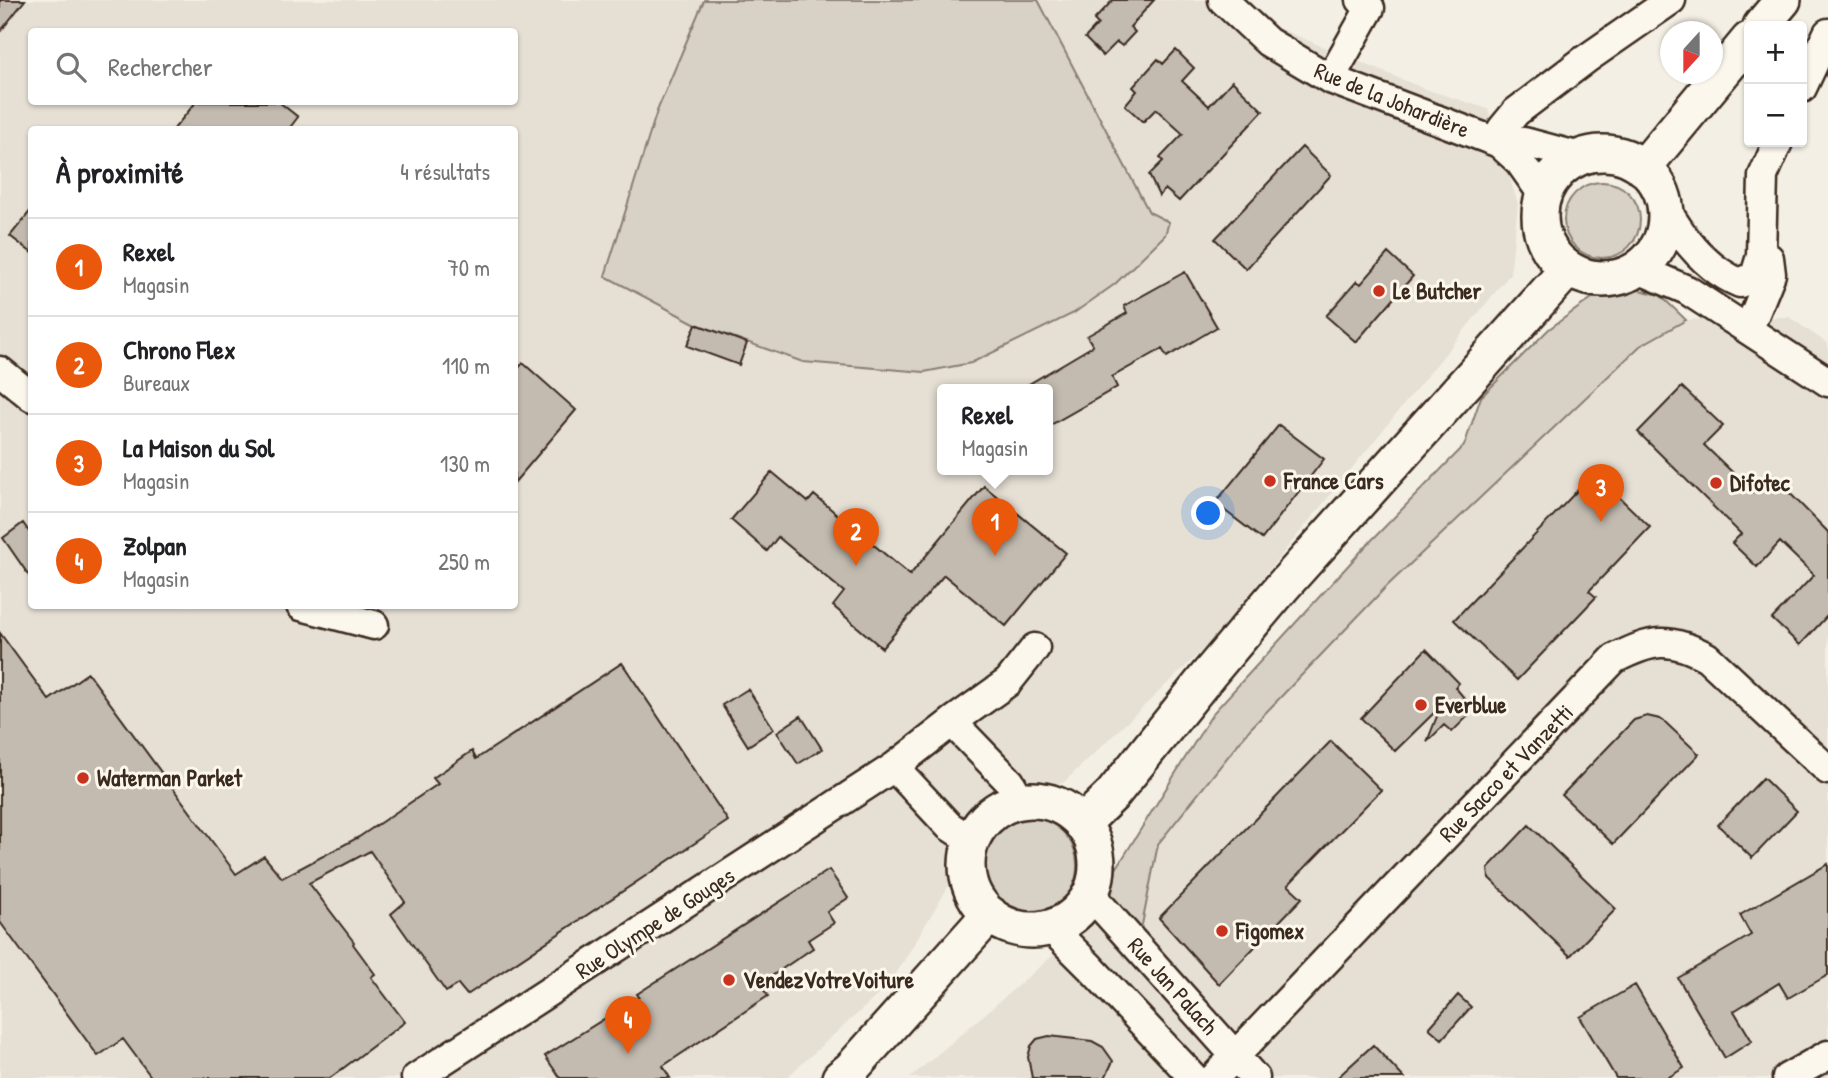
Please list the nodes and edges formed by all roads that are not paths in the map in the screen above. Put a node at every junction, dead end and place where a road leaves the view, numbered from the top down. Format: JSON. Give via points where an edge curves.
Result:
{"nodes":[{"id":1,"x":1223,"y":0,"type":"edge"},
{"id":2,"x":1671,"y":0,"type":"edge"},
{"id":3,"x":1783,"y":0,"type":"edge"},
{"id":4,"x":1369,"y":3,"type":"edge"},
{"id":5,"x":1765,"y":21,"type":"edge"},
{"id":6,"x":1828,"y":33,"type":"edge"},
{"id":7,"x":1744,"y":46,"type":"edge"},
{"id":8,"x":1330,"y":79,"type":"junction"},
{"id":9,"x":1804,"y":84,"type":"edge"},
{"id":10,"x":1499,"y":143,"type":"junction"},
{"id":11,"x":1776,"y":147,"type":"edge"},
{"id":12,"x":1580,"y":157,"type":"junction"},
{"id":13,"x":1643,"y":168,"type":"junction"},
{"id":14,"x":1543,"y":195,"type":"junction"},
{"id":15,"x":1663,"y":225,"type":"junction"},
{"id":16,"x":1762,"y":228,"type":"junction"},
{"id":17,"x":1567,"y":269,"type":"junction"},
{"id":18,"x":1637,"y":269,"type":"junction"},
{"id":19,"x":1749,"y":328,"type":"junction"},
{"id":20,"x":0,"y":371,"type":"edge"},
{"id":21,"x":1828,"y":382,"type":"edge"},
{"id":22,"x":28,"y":394,"type":"edge"},
{"id":23,"x":313,"y":609,"type":"edge"},
{"id":24,"x":374,"y":625,"type":"dead end"},
{"id":25,"x":1034,"y":648,"type":"dead end"},
{"id":26,"x":952,"y":722,"type":"junction"},
{"id":27,"x":894,"y":767,"type":"junction"},
{"id":28,"x":1828,"y":770,"type":"edge"},
{"id":29,"x":1021,"y":801,"type":"junction"},
{"id":30,"x":1082,"y":824,"type":"junction"},
{"id":31,"x":972,"y":841,"type":"junction"},
{"id":32,"x":1090,"y":894,"type":"junction"},
{"id":33,"x":990,"y":914,"type":"junction"},
{"id":34,"x":1050,"y":928,"type":"junction"},
{"id":35,"x":1828,"y":1055,"type":"edge"},
{"id":36,"x":1236,"y":1057,"type":"junction"},
{"id":37,"x":416,"y":1078,"type":"edge"},
{"id":38,"x":840,"y":1078,"type":"edge"},
{"id":39,"x":1194,"y":1078,"type":"edge"},
{"id":40,"x":1214,"y":1078,"type":"edge"},
{"id":41,"x":1255,"y":1078,"type":"edge"},
{"id":42,"x":1787,"y":1078,"type":"edge"}],
"edges":[{"from":1,"to":8,"type":"street","name":"Rue de la Johardière","via":[[1268,42]]},
{"from":2,"to":10,"type":"street","via":[[1516,112],[1502,129]]},
{"from":3,"to":5,"type":"main road"},
{"from":4,"to":8,"type":"street"},
{"from":6,"to":9,"type":"street"},
{"from":7,"to":13,"type":"main road"},
{"from":8,"to":10,"type":"street","name":"Rue de la Johardière"},
{"from":10,"to":12,"type":"street","name":"Rue de la Johardière","via":[[1524,142]]},
{"from":10,"to":14,"type":"street","name":"Rue de la Johardière","via":[[1519,161]]},
{"from":11,"to":16,"type":"street","via":[[1763,176]]},
{"from":12,"to":13,"type":"main road","via":[[1606,153]]},
{"from":12,"to":14,"type":"main road","via":[[1553,176]]},
{"from":13,"to":15,"type":"main road","via":[[1658,186]]},
{"from":14,"to":17,"type":"main road","via":[[1541,231],[1550,252]]},
{"from":15,"to":16,"type":"street","via":[[1679,231],[1723,276],[1740,283],[1755,276]]},
{"from":15,"to":18,"type":"main road","via":[[1649,259]]},
{"from":15,"to":19,"type":"street","via":[[1698,273]]},
{"from":16,"to":19,"type":"street","via":[[1771,274]]},
{"from":17,"to":18,"type":"main road","via":[[1602,279]]},
{"from":17,"to":30,"type":"main road","via":[[1283,586],[1112,795]]},
{"from":18,"to":19,"type":"street","via":[[1687,290]]},
{"from":19,"to":21,"type":"street"},
{"from":20,"to":22,"type":"street"},
{"from":23,"to":24,"type":"street"},
{"from":25,"to":26,"type":"street","name":"Rue Olympe de Gouges","via":[[1008,682]]},
{"from":26,"to":27,"type":"street","name":"Rue Olympe de Gouges"},
{"from":26,"to":29,"type":"street","via":[[1010,782]]},
{"from":27,"to":31,"type":"street","via":[[949,826]]},
{"from":27,"to":37,"type":"street","name":"Rue Olympe de Gouges"},
{"from":28,"to":36,"type":"street","name":"Rue Sacco et Vanzetti","via":[[1707,657],[1665,642],[1640,646],[1614,659]]},
{"from":29,"to":30,"type":"main road","via":[[1055,804]]},
{"from":29,"to":31,"type":"main road","via":[[991,815]]},
{"from":30,"to":32,"type":"main road","via":[[1096,852],[1097,873]]},
{"from":31,"to":33,"type":"main road","via":[[969,881]]},
{"from":32,"to":34,"type":"main road","via":[[1074,915]]},
{"from":32,"to":36,"type":"street","name":"Rue Jan Palach"},
{"from":33,"to":34,"type":"main road","via":[[1024,929]]},
{"from":33,"to":38,"type":"main road"},
{"from":34,"to":39,"type":"street","name":"Rue Jan Palach"},
{"from":35,"to":42,"type":"street"},
{"from":36,"to":40,"type":"street","name":"Rue Sacco et Vanzetti"},
{"from":36,"to":41,"type":"street","name":"Rue Jan Palach"}]}
